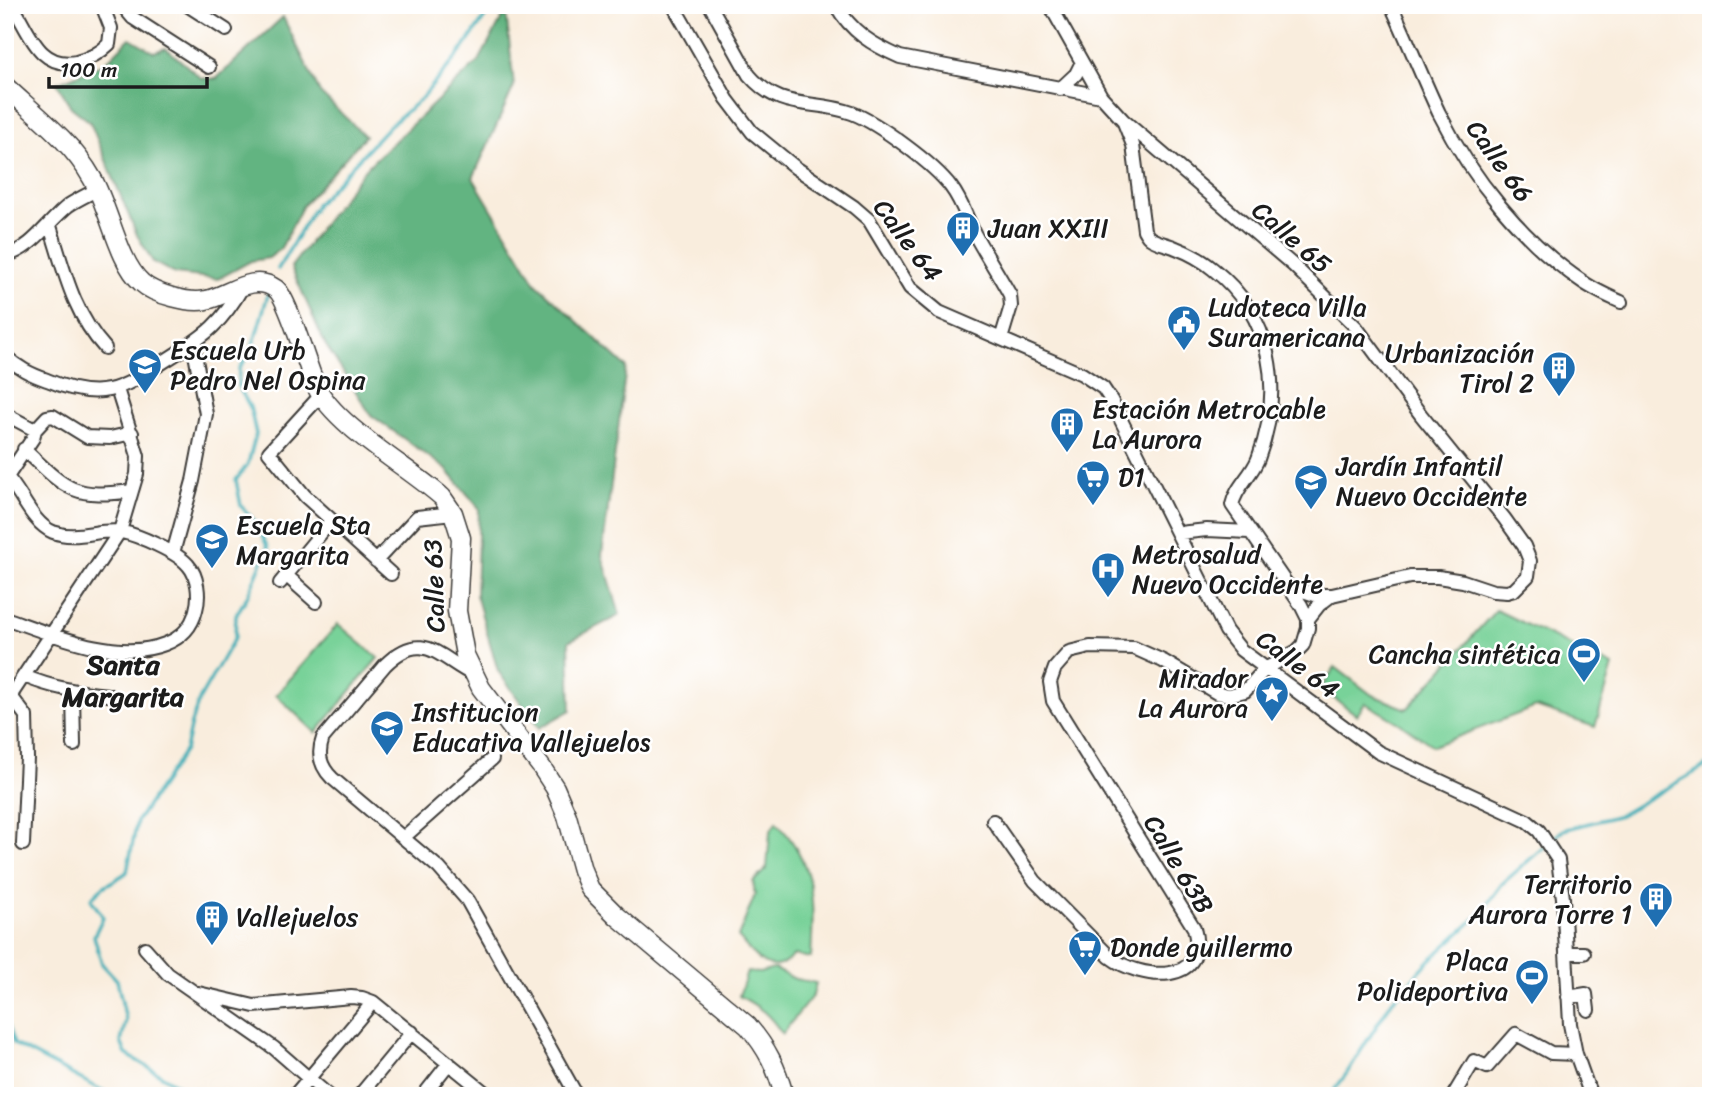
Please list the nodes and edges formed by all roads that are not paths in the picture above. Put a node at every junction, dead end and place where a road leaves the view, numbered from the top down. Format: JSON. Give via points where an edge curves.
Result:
{"nodes":[{"id":1,"x":12,"y":5,"type":"edge"},
{"id":2,"x":102,"y":5,"type":"edge"},
{"id":3,"x":122,"y":5,"type":"edge"},
{"id":4,"x":187,"y":5,"type":"edge"},
{"id":5,"x":673,"y":5,"type":"edge"},
{"id":6,"x":710,"y":5,"type":"edge"},
{"id":7,"x":836,"y":5,"type":"edge"},
{"id":8,"x":1050,"y":5,"type":"edge"},
{"id":9,"x":1391,"y":5,"type":"edge"},
{"id":10,"x":226,"y":30,"type":"dead end"},
{"id":11,"x":1082,"y":62,"type":"junction"},
{"id":12,"x":209,"y":67,"type":"dead end"},
{"id":13,"x":5,"y":86,"type":"edge"},
{"id":14,"x":1060,"y":89,"type":"junction"},
{"id":15,"x":1101,"y":96,"type":"junction"},
{"id":16,"x":1123,"y":120,"type":"junction"},
{"id":17,"x":98,"y":189,"type":"junction"},
{"id":18,"x":50,"y":226,"type":"junction"},
{"id":19,"x":5,"y":256,"type":"edge"},
{"id":20,"x":243,"y":286,"type":"junction"},
{"id":21,"x":1621,"y":302,"type":"dead end"},
{"id":22,"x":1001,"y":339,"type":"junction"},
{"id":23,"x":193,"y":343,"type":"junction"},
{"id":24,"x":105,"y":348,"type":"dead end"},
{"id":25,"x":5,"y":356,"type":"edge"},
{"id":26,"x":117,"y":389,"type":"junction"},
{"id":27,"x":321,"y":395,"type":"junction"},
{"id":28,"x":5,"y":414,"type":"edge"},
{"id":29,"x":34,"y":430,"type":"junction"},
{"id":30,"x":132,"y":433,"type":"junction"},
{"id":31,"x":24,"y":449,"type":"junction"},
{"id":32,"x":6,"y":477,"type":"edge"},
{"id":33,"x":132,"y":491,"type":"junction"},
{"id":34,"x":453,"y":513,"type":"junction"},
{"id":35,"x":331,"y":521,"type":"junction"},
{"id":36,"x":120,"y":531,"type":"junction"},
{"id":37,"x":1250,"y":532,"type":"junction"},
{"id":38,"x":1179,"y":533,"type":"junction"},
{"id":39,"x":173,"y":553,"type":"junction"},
{"id":40,"x":376,"y":561,"type":"junction"},
{"id":41,"x":391,"y":574,"type":"dead end"},
{"id":42,"x":1291,"y":587,"type":"junction"},
{"id":43,"x":1332,"y":595,"type":"junction"},
{"id":44,"x":316,"y":602,"type":"dead end"},
{"id":45,"x":5,"y":618,"type":"edge"},
{"id":46,"x":1308,"y":619,"type":"junction"},
{"id":47,"x":51,"y":635,"type":"junction"},
{"id":48,"x":1265,"y":669,"type":"junction"},
{"id":49,"x":474,"y":675,"type":"junction"},
{"id":50,"x":24,"y":676,"type":"junction"},
{"id":51,"x":73,"y":692,"type":"junction"},
{"id":52,"x":108,"y":695,"type":"dead end"},
{"id":53,"x":7,"y":698,"type":"edge"},
{"id":54,"x":74,"y":745,"type":"dead end"},
{"id":55,"x":492,"y":759,"type":"dead end"},
{"id":56,"x":993,"y":821,"type":"dead end"},
{"id":57,"x":403,"y":838,"type":"junction"},
{"id":58,"x":23,"y":844,"type":"dead end"},
{"id":59,"x":145,"y":948,"type":"dead end"},
{"id":60,"x":1566,"y":953,"type":"junction"},
{"id":61,"x":1584,"y":953,"type":"dead end"},
{"id":62,"x":194,"y":992,"type":"junction"},
{"id":63,"x":1568,"y":997,"type":"junction"},
{"id":64,"x":373,"y":1002,"type":"junction"},
{"id":65,"x":1588,"y":1010,"type":"dead end"},
{"id":66,"x":412,"y":1032,"type":"junction"},
{"id":67,"x":1576,"y":1054,"type":"junction"},
{"id":68,"x":449,"y":1063,"type":"junction"},
{"id":69,"x":309,"y":1078,"type":"junction"},
{"id":70,"x":488,"y":1095,"type":"edge"},
{"id":71,"x":294,"y":1096,"type":"edge"},
{"id":72,"x":330,"y":1096,"type":"edge"},
{"id":73,"x":359,"y":1096,"type":"edge"},
{"id":74,"x":423,"y":1096,"type":"edge"},
{"id":75,"x":577,"y":1096,"type":"edge"},
{"id":76,"x":784,"y":1096,"type":"edge"},
{"id":77,"x":1453,"y":1096,"type":"edge"},
{"id":78,"x":1591,"y":1096,"type":"edge"}],
"edges":[{"from":1,"to":2,"type":"street","via":[[37,48],[59,63],[95,56],[109,44],[111,28]]},
{"from":3,"to":12,"type":"street","via":[[133,18]]},
{"from":4,"to":10,"type":"street"},
{"from":5,"to":22,"type":"street","name":"Calle 64","via":[[727,99],[752,132],[869,220],[900,274],[924,300],[939,312]]},
{"from":6,"to":22,"type":"street","via":[[758,85],[784,101],[853,114],[940,174],[960,201],[1010,295],[1012,306]]},
{"from":7,"to":14,"type":"street","via":[[855,32],[900,57]]},
{"from":8,"to":11,"type":"street","name":"Calle 65"},
{"from":9,"to":21,"type":"street","name":"Calle 66","via":[[1440,113],[1475,172],[1520,227],[1558,263]]},
{"from":11,"to":14,"type":"street"},
{"from":11,"to":15,"type":"street","name":"Calle 65"},
{"from":13,"to":17,"type":"main road","name":"Calle 63","via":[[70,147]]},
{"from":14,"to":15,"type":"street"},
{"from":15,"to":16,"type":"street","name":"Calle 65"},
{"from":16,"to":37,"type":"street","via":[[1133,145],[1144,230],[1150,238],[1203,262],[1227,281],[1263,338],[1273,386],[1272,407],[1256,463],[1235,492],[1232,505]]},
{"from":16,"to":43,"type":"street","name":"Calle 65","via":[[1347,318],[1524,546],[1530,561],[1528,576],[1507,592],[1463,581],[1410,577]]},
{"from":17,"to":18,"type":"street","via":[[69,206]]},
{"from":17,"to":20,"type":"main road","name":"Calle 63","via":[[130,267],[146,286],[169,296],[204,301]]},
{"from":18,"to":19,"type":"street","via":[[27,246]]},
{"from":18,"to":24,"type":"street","via":[[79,313]]},
{"from":20,"to":23,"type":"street","via":[[226,314]]},
{"from":20,"to":27,"type":"main road","name":"Calle 63","via":[[258,283],[278,290]]},
{"from":22,"to":38,"type":"street","name":"Calle 64","via":[[1082,374],[1103,388]]},
{"from":23,"to":26,"type":"street"},
{"from":23,"to":39,"type":"street","via":[[206,414]]},
{"from":25,"to":26,"type":"street","via":[[19,369],[76,391]]},
{"from":26,"to":30,"type":"street"},
{"from":27,"to":34,"type":"main road","name":"Calle 63","via":[[348,423],[434,490]]},
{"from":27,"to":35,"type":"street","via":[[269,452]]},
{"from":28,"to":29,"type":"street"},
{"from":29,"to":30,"type":"street","via":[[47,416],[53,416],[87,437]]},
{"from":29,"to":31,"type":"street"},
{"from":30,"to":33,"type":"street","via":[[138,456]]},
{"from":31,"to":32,"type":"street"},
{"from":31,"to":33,"type":"street","via":[[66,487],[84,494]]},
{"from":32,"to":36,"type":"street","via":[[53,532],[78,536]]},
{"from":33,"to":36,"type":"street"},
{"from":34,"to":40,"type":"street","via":[[416,517]]},
{"from":34,"to":49,"type":"main road","name":"Calle 63","via":[[461,538],[459,632]]},
{"from":35,"to":40,"type":"street"},
{"from":35,"to":44,"type":"street","via":[[283,579]]},
{"from":36,"to":39,"type":"street"},
{"from":36,"to":47,"type":"street"},
{"from":37,"to":38,"type":"street"},
{"from":37,"to":42,"type":"street"},
{"from":38,"to":48,"type":"street","name":"Calle 64","via":[[1226,631]]},
{"from":39,"to":47,"type":"street","via":[[188,565],[199,595],[191,625],[177,639],[142,650],[91,646]]},
{"from":40,"to":41,"type":"street"},
{"from":42,"to":43,"type":"street"},
{"from":42,"to":46,"type":"street"},
{"from":43,"to":46,"type":"street"},
{"from":45,"to":47,"type":"street"},
{"from":46,"to":48,"type":"street","via":[[1303,645]]},
{"from":47,"to":50,"type":"street"},
{"from":48,"to":56,"type":"street","name":"Calle 63B","via":[[1245,691],[1229,695],[1217,693],[1134,648],[1090,647],[1069,652],[1050,682],[1053,701],[1194,928],[1193,959],[1187,966],[1170,975],[1118,963],[1035,881]]},
{"from":48,"to":60,"type":"street","name":"Calle 64","via":[[1378,752],[1527,821],[1539,831],[1558,860]]},
{"from":49,"to":57,"type":"street","via":[[432,649],[405,651],[385,665],[321,744],[319,757],[326,772]]},
{"from":49,"to":76,"type":"main road","name":"Calle 63","via":[[555,788],[590,888],[748,1026],[772,1059]]},
{"from":50,"to":51,"type":"street"},
{"from":50,"to":53,"type":"street"},
{"from":51,"to":52,"type":"street"},
{"from":51,"to":54,"type":"street"},
{"from":53,"to":58,"type":"street","via":[[26,716]]},
{"from":55,"to":57,"type":"street"},
{"from":57,"to":75,"type":"street","via":[[439,868],[467,900]]},
{"from":59,"to":62,"type":"street","via":[[168,974]]},
{"from":60,"to":61,"type":"street"},
{"from":60,"to":63,"type":"street","name":"Calle 64"},
{"from":62,"to":64,"type":"street","via":[[254,1006],[351,997]]},
{"from":62,"to":69,"type":"street"},
{"from":63,"to":65,"type":"street","via":[[1586,994]]},
{"from":63,"to":67,"type":"street","name":"Calle 64"},
{"from":64,"to":66,"type":"street"},
{"from":64,"to":69,"type":"street"},
{"from":66,"to":68,"type":"street"},
{"from":66,"to":73,"type":"street"},
{"from":67,"to":77,"type":"street","via":[[1551,1053],[1516,1034],[1487,1067],[1474,1061]]},
{"from":67,"to":78,"type":"street","name":"Calle 64"},
{"from":68,"to":70,"type":"street"},
{"from":68,"to":74,"type":"street"},
{"from":69,"to":71,"type":"street"},
{"from":69,"to":72,"type":"street"}]}
